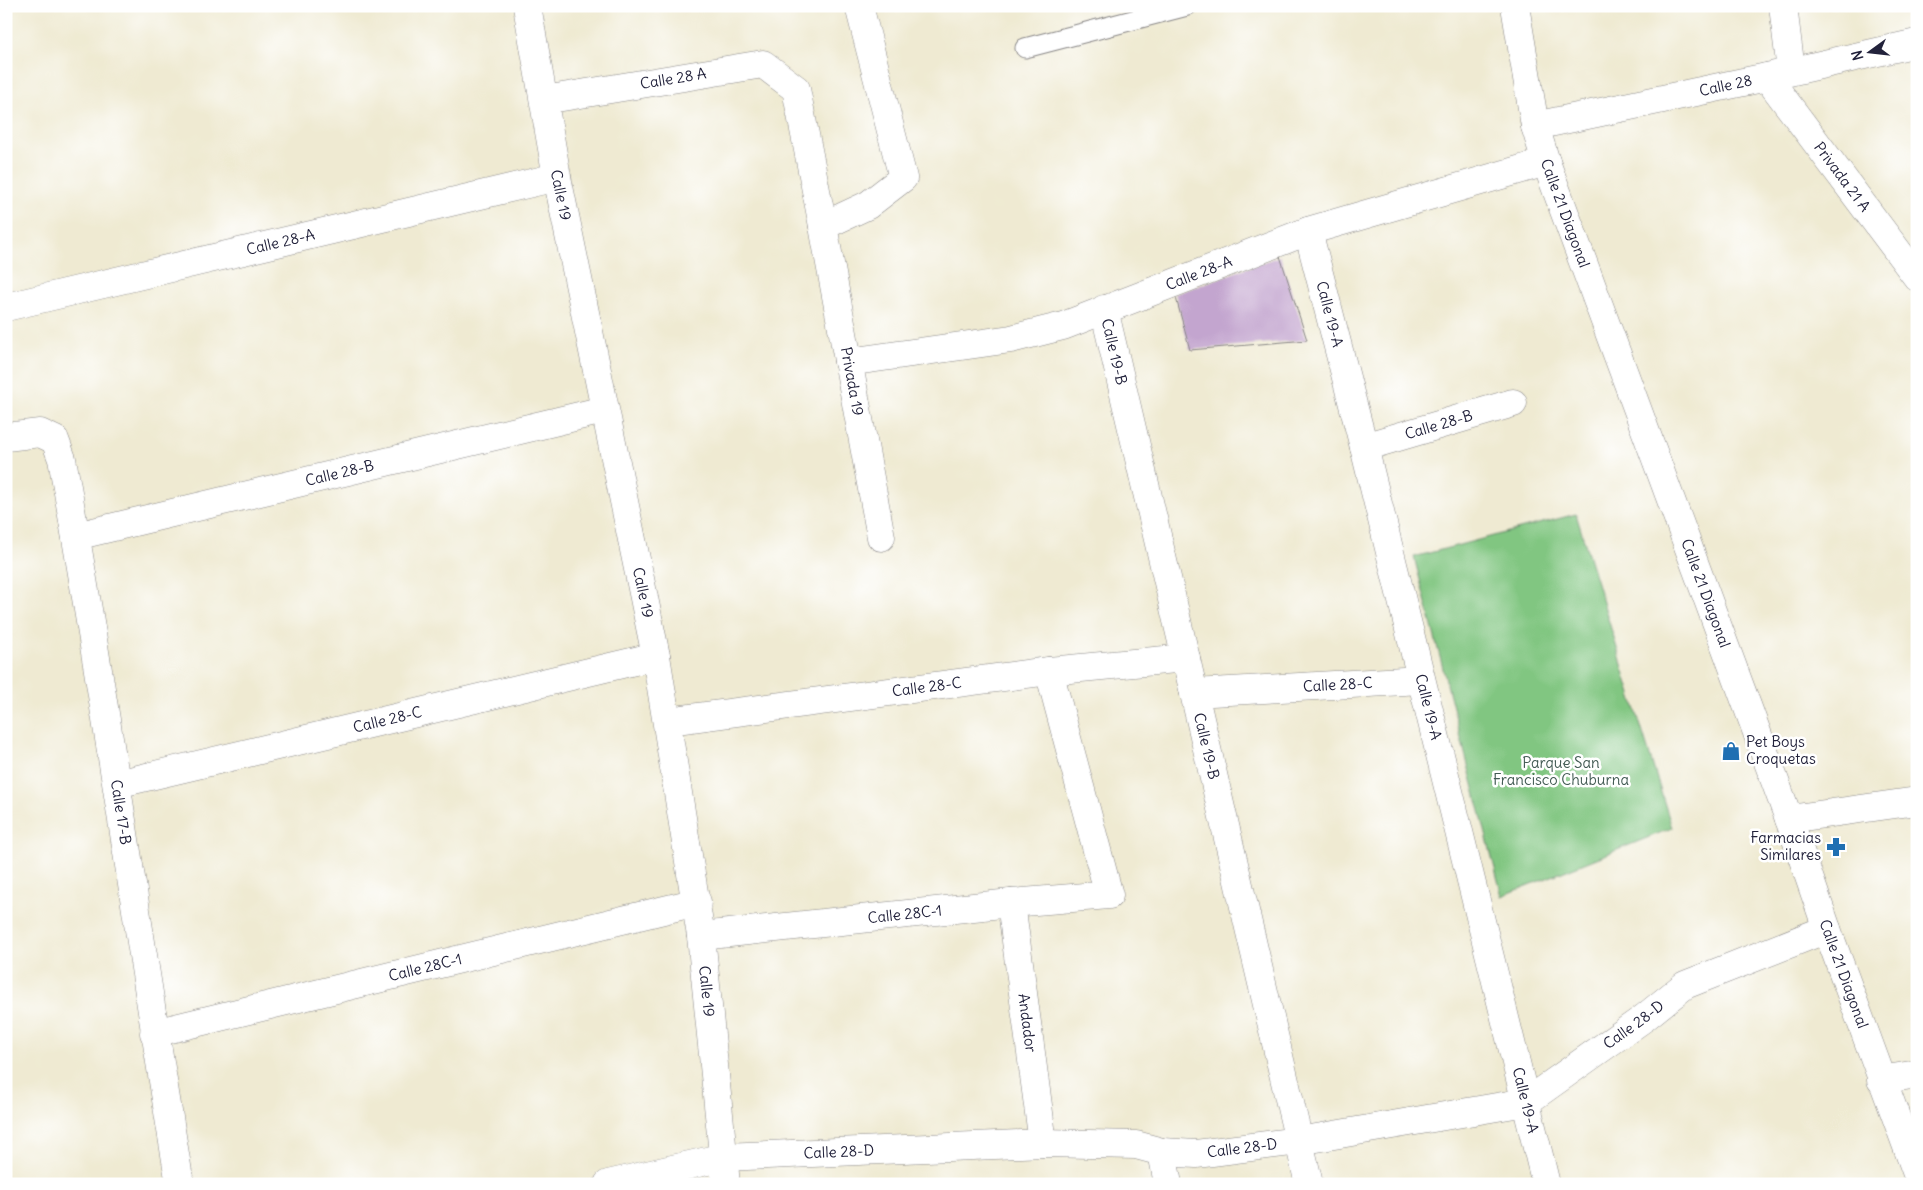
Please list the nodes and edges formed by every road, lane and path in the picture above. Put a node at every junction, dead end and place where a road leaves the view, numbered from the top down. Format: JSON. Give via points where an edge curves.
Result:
{"nodes":[{"id":1,"x":528,"y":6,"type":"edge"},
{"id":2,"x":859,"y":6,"type":"edge"},
{"id":3,"x":1187,"y":6,"type":"edge"},
{"id":4,"x":1516,"y":6,"type":"edge"},
{"id":5,"x":1783,"y":6,"type":"edge"},
{"id":6,"x":1917,"y":43,"type":"edge"},
{"id":7,"x":1025,"y":48,"type":"dead end"},
{"id":8,"x":1779,"y":74,"type":"junction"},
{"id":9,"x":796,"y":89,"type":"joint"},
{"id":10,"x":544,"y":100,"type":"junction"},
{"id":11,"x":1534,"y":126,"type":"junction"},
{"id":12,"x":1546,"y":162,"type":"junction"},
{"id":13,"x":557,"y":177,"type":"junction"},
{"id":14,"x":823,"y":226,"type":"junction"},
{"id":15,"x":1308,"y":231,"type":"junction"},
{"id":16,"x":1917,"y":277,"type":"edge"},
{"id":17,"x":6,"y":307,"type":"edge"},
{"id":18,"x":1104,"y":309,"type":"junction"},
{"id":19,"x":848,"y":362,"type":"junction"},
{"id":20,"x":1513,"y":403,"type":"dead end"},
{"id":21,"x":604,"y":410,"type":"junction"},
{"id":22,"x":6,"y":437,"type":"edge"},
{"id":23,"x":1364,"y":447,"type":"junction"},
{"id":24,"x":76,"y":536,"type":"junction"},
{"id":25,"x":881,"y":537,"type":"dead end"},
{"id":26,"x":656,"y":656,"type":"junction"},
{"id":27,"x":1186,"y":658,"type":"junction"},
{"id":28,"x":1049,"y":671,"type":"junction"},
{"id":29,"x":1421,"y":680,"type":"junction"},
{"id":30,"x":1194,"y":693,"type":"junction"},
{"id":31,"x":668,"y":721,"type":"junction"},
{"id":32,"x":117,"y":784,"type":"junction"},
{"id":33,"x":1917,"y":801,"type":"edge"},
{"id":34,"x":1789,"y":819,"type":"junction"},
{"id":35,"x":697,"y":902,"type":"junction"},
{"id":36,"x":1011,"y":902,"type":"junction"},
{"id":37,"x":1827,"y":929,"type":"junction"},
{"id":38,"x":701,"y":936,"type":"junction"},
{"id":39,"x":154,"y":1032,"type":"junction"},
{"id":40,"x":1917,"y":1074,"type":"edge"},
{"id":41,"x":1881,"y":1080,"type":"junction"},
{"id":42,"x":1526,"y":1102,"type":"junction"},
{"id":43,"x":1299,"y":1141,"type":"junction"},
{"id":44,"x":1043,"y":1143,"type":"junction"},
{"id":45,"x":1162,"y":1152,"type":"junction"},
{"id":46,"x":725,"y":1171,"type":"edge"},
{"id":47,"x":1917,"y":1174,"type":"edge"},
{"id":48,"x":180,"y":1184,"type":"edge"},
{"id":49,"x":608,"y":1184,"type":"edge"},
{"id":50,"x":1168,"y":1184,"type":"edge"},
{"id":51,"x":1309,"y":1184,"type":"edge"},
{"id":52,"x":1546,"y":1184,"type":"edge"}],
"edges":[{"from":1,"to":10,"type":"street","name":"Calle 19"},
{"from":2,"to":14,"type":"street","via":[[903,178],[868,205]]},
{"from":3,"to":7,"type":"lane"},
{"from":4,"to":11,"type":"street","name":"Calle 21 Diagonal"},
{"from":5,"to":8,"type":"street"},
{"from":6,"to":8,"type":"street","name":"Calle 28"},
{"from":8,"to":11,"type":"street","name":"Calle 28"},
{"from":8,"to":16,"type":"street","name":"Privada 21 A"},
{"from":9,"to":10,"type":"street","name":"Calle 28 A","via":[[763,64]]},
{"from":9,"to":14,"type":"street","name":"Privada 19"},
{"from":10,"to":13,"type":"street","name":"Calle 19"},
{"from":11,"to":12,"type":"street","name":"Calle 21 Diagonal"},
{"from":12,"to":15,"type":"street","name":"Calle 28-A"},
{"from":12,"to":34,"type":"street","name":"Calle 21 Diagonal"},
{"from":13,"to":17,"type":"street","name":"Calle 28-A"},
{"from":13,"to":21,"type":"street","name":"Calle 19"},
{"from":14,"to":19,"type":"street","name":"Privada 19"},
{"from":15,"to":18,"type":"street","name":"Calle 28-A"},
{"from":15,"to":23,"type":"street","name":"Calle 19-A"},
{"from":18,"to":19,"type":"street","name":"Calle 28-A","via":[[1063,326],[1011,339]]},
{"from":18,"to":27,"type":"street","name":"Calle 19-B"},
{"from":19,"to":25,"type":"street","name":"Privada 19"},
{"from":20,"to":23,"type":"street","name":"Calle 28-B"},
{"from":21,"to":24,"type":"street","name":"Calle 28-B"},
{"from":21,"to":26,"type":"street","name":"Calle 19"},
{"from":22,"to":24,"type":"street","name":"Calle 17-B","via":[[40,433],[55,440],[62,459]]},
{"from":23,"to":29,"type":"street","name":"Calle 19-A"},
{"from":24,"to":32,"type":"street","name":"Calle 17-B"},
{"from":26,"to":31,"type":"street","name":"Calle 19"},
{"from":26,"to":32,"type":"street","name":"Calle 28-C"},
{"from":27,"to":28,"type":"street","name":"Calle 28-C"},
{"from":27,"to":30,"type":"street","name":"Calle 19-B"},
{"from":28,"to":31,"type":"street","name":"Calle 28-C"},
{"from":28,"to":36,"type":"street","name":"Calle 28C-1","via":[[1109,895]]},
{"from":29,"to":30,"type":"street","name":"Calle 28-C"},
{"from":29,"to":42,"type":"street","name":"Calle 19-A"},
{"from":30,"to":43,"type":"street","name":"Calle 19-B"},
{"from":31,"to":35,"type":"street","name":"Calle 19"},
{"from":32,"to":39,"type":"street","name":"Calle 17-B"},
{"from":33,"to":34,"type":"street"},
{"from":34,"to":37,"type":"street","name":"Calle 21 Diagonal"},
{"from":35,"to":38,"type":"street","name":"Calle 19"},
{"from":35,"to":39,"type":"street","name":"Calle 28C-1"},
{"from":36,"to":38,"type":"street","name":"Calle 28C-1"},
{"from":36,"to":44,"type":"street","name":"Andador"},
{"from":37,"to":41,"type":"street","name":"Calle 21 Diagonal"},
{"from":37,"to":42,"type":"street","name":"Calle 28-D","via":[[1685,985]]},
{"from":38,"to":46,"type":"street","name":"Calle 19"},
{"from":39,"to":48,"type":"street","name":"Calle 17-B"},
{"from":40,"to":41,"type":"street"},
{"from":41,"to":47,"type":"street","name":"Calle 21 Diagonal"},
{"from":42,"to":43,"type":"street","name":"Calle 28-D"},
{"from":42,"to":52,"type":"street","name":"Calle 19-A"},
{"from":43,"to":45,"type":"street","name":"Calle 28-D","via":[[1196,1154]]},
{"from":43,"to":51,"type":"street","name":"Calle 19-B"},
{"from":44,"to":45,"type":"street","name":"Calle 28-D","via":[[1136,1144]]},
{"from":44,"to":46,"type":"street","name":"Calle 28-D"},
{"from":45,"to":50,"type":"street"},
{"from":46,"to":49,"type":"street","name":"Calle 28-D"}]}
